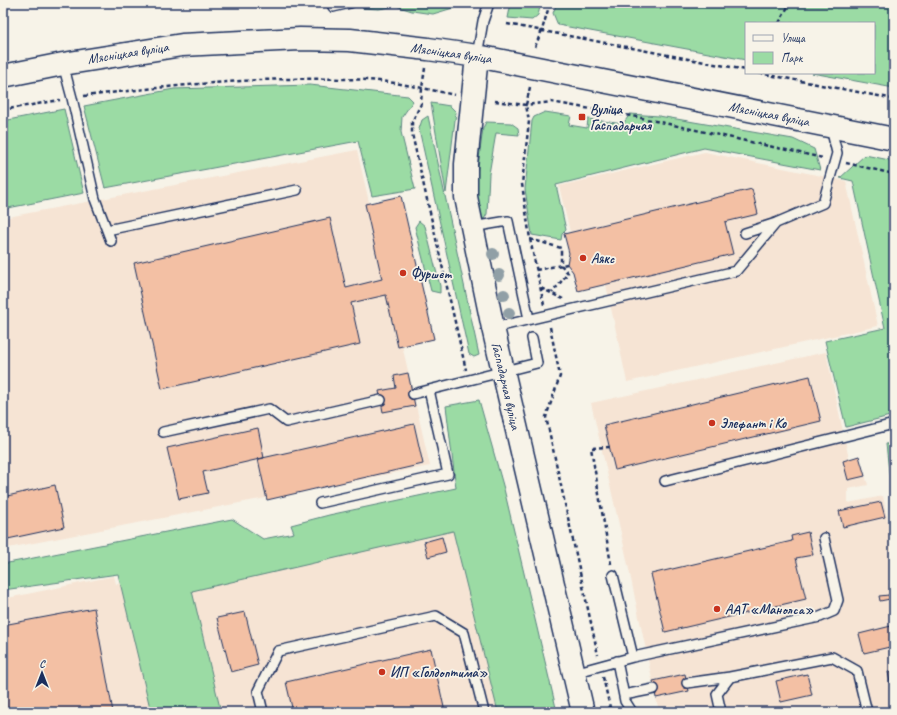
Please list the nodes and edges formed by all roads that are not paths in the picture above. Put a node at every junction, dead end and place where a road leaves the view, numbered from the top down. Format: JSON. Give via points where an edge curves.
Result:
{"nodes":[{"id":1,"x":350,"y":3,"type":"edge"},
{"id":2,"x":490,"y":3,"type":"edge"},
{"id":3,"x":333,"y":7,"type":"dead end"},
{"id":4,"x":478,"y":56,"type":"junction"},
{"id":5,"x":63,"y":64,"type":"junction"},
{"id":6,"x":3,"y":76,"type":"edge"},
{"id":7,"x":830,"y":126,"type":"junction"},
{"id":8,"x":894,"y":139,"type":"edge"},
{"id":9,"x":297,"y":190,"type":"dead end"},
{"id":10,"x":776,"y":223,"type":"junction"},
{"id":11,"x":472,"y":227,"type":"junction"},
{"id":12,"x":107,"y":230,"type":"junction"},
{"id":13,"x":746,"y":233,"type":"dead end"},
{"id":14,"x":111,"y":241,"type":"dead end"},
{"id":15,"x":529,"y":319,"type":"junction"},
{"id":16,"x":493,"y":328,"type":"junction"},
{"id":17,"x":532,"y":338,"type":"dead end"},
{"id":18,"x":503,"y":371,"type":"junction"},
{"id":19,"x":429,"y":390,"type":"junction"},
{"id":20,"x":413,"y":394,"type":"dead end"},
{"id":21,"x":381,"y":400,"type":"dead end"},
{"id":22,"x":894,"y":424,"type":"edge"},
{"id":23,"x":163,"y":432,"type":"dead end"},
{"id":24,"x":665,"y":481,"type":"dead end"},
{"id":25,"x":320,"y":503,"type":"dead end"},
{"id":26,"x":824,"y":538,"type":"dead end"},
{"id":27,"x":613,"y":575,"type":"road end"},
{"id":28,"x":633,"y":657,"type":"junction"},
{"id":29,"x":617,"y":661,"type":"junction"},
{"id":30,"x":574,"y":673,"type":"junction"},
{"id":31,"x":730,"y":676,"type":"junction"},
{"id":32,"x":687,"y":683,"type":"dead end"},
{"id":33,"x":654,"y":689,"type":"dead end"},
{"id":34,"x":624,"y":695,"type":"junction"},
{"id":35,"x":263,"y":712,"type":"edge"},
{"id":36,"x":484,"y":712,"type":"edge"},
{"id":37,"x":583,"y":712,"type":"edge"},
{"id":38,"x":632,"y":712,"type":"edge"},
{"id":39,"x":721,"y":712,"type":"edge"},
{"id":40,"x":867,"y":712,"type":"edge"}],
"edges":[{"from":1,"to":3,"type":"lane"},
{"from":2,"to":4,"type":"lane","via":[[483,21]]},
{"from":4,"to":5,"type":"main road","name":"Мясніцкая вуліца","via":[[350,40],[300,39],[182,45]]},
{"from":4,"to":7,"type":"main road","name":"Мясніцкая вуліца"},
{"from":4,"to":11,"type":"main road","name":"Гаспадарчая вуліца","via":[[466,164],[466,197]]},
{"from":5,"to":6,"type":"main road","name":"Мясніцкая вуліца"},
{"from":5,"to":12,"type":"lane","via":[[95,199]]},
{"from":7,"to":8,"type":"main road","name":"Мясніцкая вуліца"},
{"from":7,"to":10,"type":"lane","via":[[837,152],[824,203]]},
{"from":9,"to":12,"type":"lane"},
{"from":10,"to":13,"type":"lane"},
{"from":10,"to":15,"type":"lane","via":[[736,271]]},
{"from":11,"to":15,"type":"lane","via":[[508,221]]},
{"from":11,"to":16,"type":"main road","name":"Гаспадарчая вуліца"},
{"from":12,"to":14,"type":"lane"},
{"from":15,"to":16,"type":"lane"},
{"from":16,"to":18,"type":"main road","name":"Гаспадарчая вуліца"},
{"from":17,"to":18,"type":"lane","via":[[536,363]]},
{"from":18,"to":19,"type":"lane"},
{"from":18,"to":30,"type":"main road","name":"Гаспадарчая вуліца"},
{"from":19,"to":20,"type":"lane"},
{"from":19,"to":25,"type":"lane","via":[[448,474]]},
{"from":21,"to":23,"type":"lane","via":[[286,422],[269,409]]},
{"from":22,"to":24,"type":"lane"},
{"from":26,"to":28,"type":"lane","via":[[838,600],[834,611],[820,617]]},
{"from":27,"to":28,"type":"lane"},
{"from":28,"to":29,"type":"lane"},
{"from":29,"to":30,"type":"lane"},
{"from":29,"to":34,"type":"lane"},
{"from":30,"to":37,"type":"main road","name":"Гаспадарчая вуліца"},
{"from":31,"to":32,"type":"lane"},
{"from":31,"to":39,"type":"lane","via":[[717,694]]},
{"from":31,"to":40,"type":"lane","via":[[832,657],[857,672]]},
{"from":33,"to":34,"type":"lane"},
{"from":34,"to":38,"type":"lane"},
{"from":35,"to":36,"type":"lane","via":[[258,691],[278,651],[436,616],[464,633]]}]}
